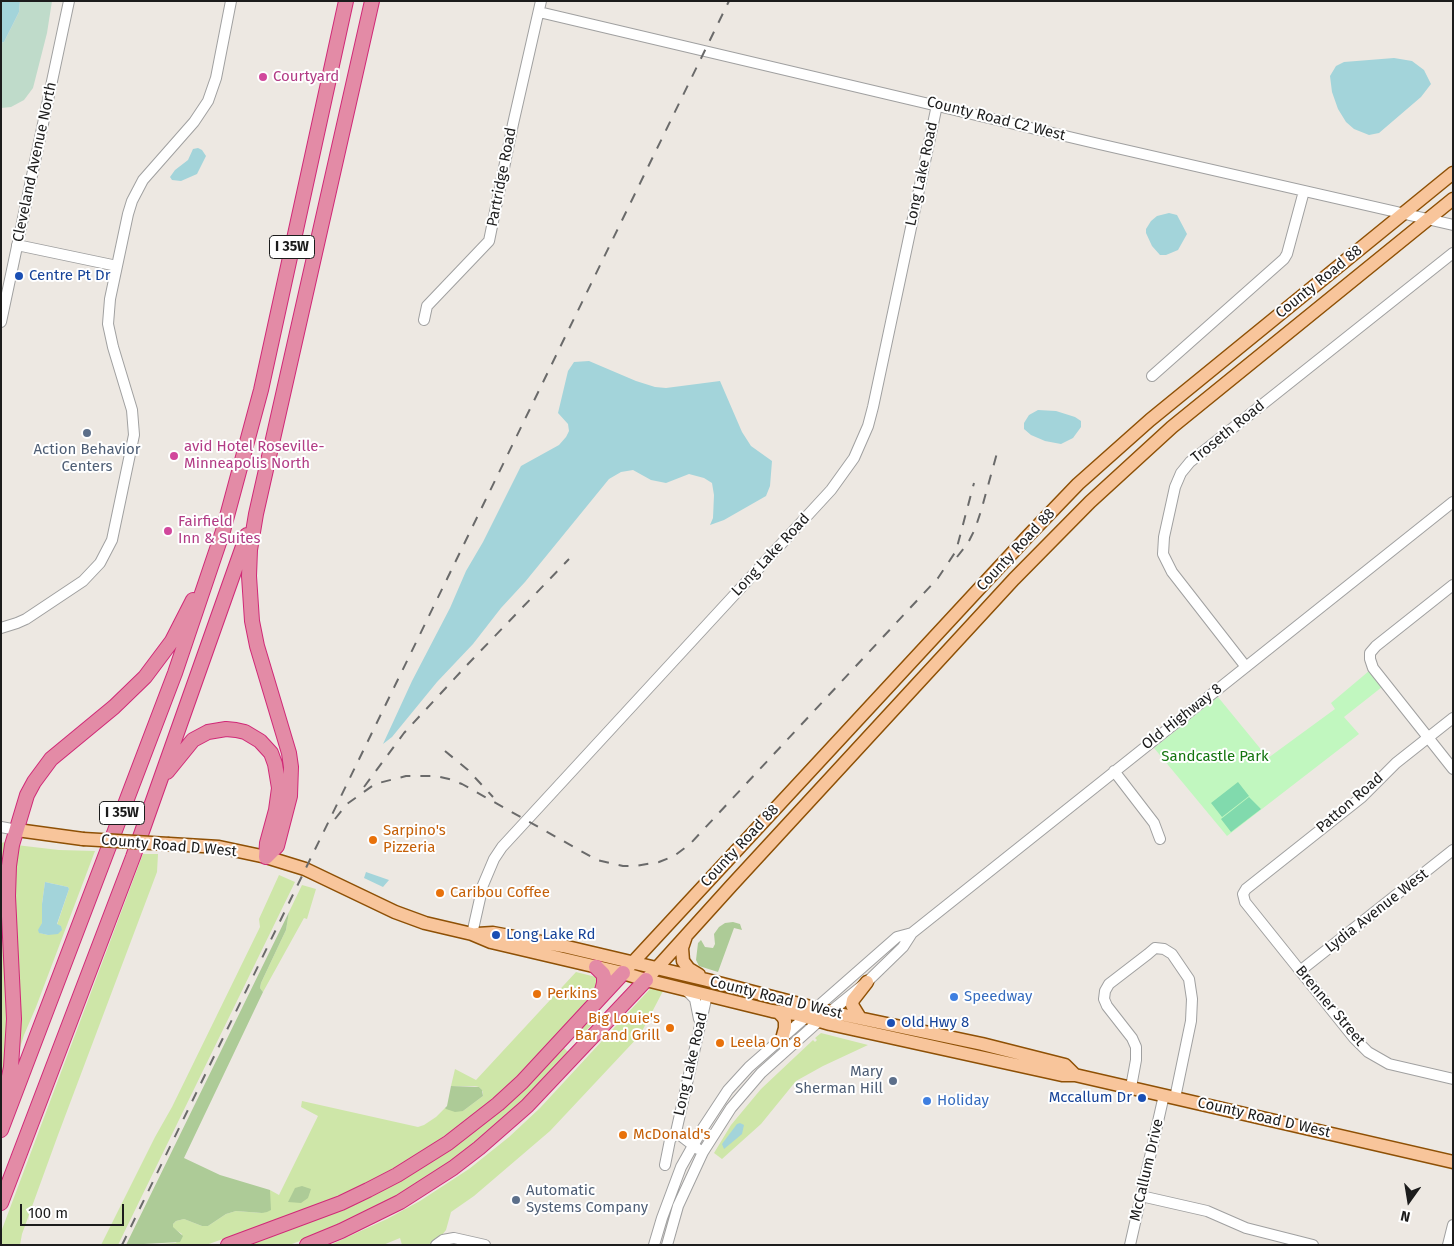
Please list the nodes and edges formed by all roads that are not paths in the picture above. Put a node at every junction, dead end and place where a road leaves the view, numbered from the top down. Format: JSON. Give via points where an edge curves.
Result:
{"nodes":[{"id":1,"x":69,"y":1,"type":"edge"},
{"id":2,"x":230,"y":1,"type":"edge"},
{"id":3,"x":346,"y":1,"type":"edge"},
{"id":4,"x":372,"y":1,"type":"edge"},
{"id":5,"x":541,"y":1,"type":"edge"},
{"id":6,"x":539,"y":12,"type":"junction"},
{"id":7,"x":937,"y":105,"type":"junction"},
{"id":8,"x":1453,"y":173,"type":"edge"},
{"id":9,"x":1304,"y":190,"type":"junction"},
{"id":10,"x":1453,"y":199,"type":"edge"},
{"id":11,"x":1403,"y":213,"type":"junction"},
{"id":12,"x":1428,"y":219,"type":"junction"},
{"id":13,"x":1453,"y":225,"type":"edge"},
{"id":14,"x":18,"y":245,"type":"junction"},
{"id":15,"x":1453,"y":253,"type":"edge"},
{"id":16,"x":117,"y":266,"type":"junction"},
{"id":17,"x":424,"y":320,"type":"dead end"},
{"id":18,"x":1,"y":322,"type":"edge"},
{"id":19,"x":1152,"y":376,"type":"dead end"},
{"id":20,"x":234,"y":492,"type":"junction"},
{"id":21,"x":259,"y":499,"type":"junction"},
{"id":22,"x":1453,"y":502,"type":"edge"},
{"id":23,"x":1453,"y":585,"type":"edge"},
{"id":24,"x":1,"y":628,"type":"edge"},
{"id":25,"x":1246,"y":667,"type":"junction"},
{"id":26,"x":1453,"y":718,"type":"edge"},
{"id":27,"x":1428,"y":737,"type":"junction"},
{"id":28,"x":1453,"y":769,"type":"edge"},
{"id":29,"x":1114,"y":771,"type":"junction"},
{"id":30,"x":161,"y":779,"type":"junction"},
{"id":31,"x":1,"y":827,"type":"edge"},
{"id":32,"x":18,"y":830,"type":"junction"},
{"id":33,"x":1160,"y":839,"type":"dead end"},
{"id":34,"x":1451,"y":855,"type":"edge"},
{"id":35,"x":266,"y":857,"type":"junction"},
{"id":36,"x":1246,"y":889,"type":"joint"},
{"id":37,"x":912,"y":933,"type":"junction"},
{"id":38,"x":472,"y":934,"type":"junction"},
{"id":39,"x":686,"y":935,"type":"junction"},
{"id":40,"x":596,"y":967,"type":"junction"},
{"id":41,"x":628,"y":968,"type":"junction"},
{"id":42,"x":656,"y":968,"type":"junction"},
{"id":43,"x":1300,"y":971,"type":"junction"},
{"id":44,"x":646,"y":980,"type":"junction"},
{"id":45,"x":708,"y":980,"type":"junction"},
{"id":46,"x":866,"y":982,"type":"junction"},
{"id":47,"x":685,"y":989,"type":"junction"},
{"id":48,"x":707,"y":995,"type":"junction"},
{"id":49,"x":600,"y":998,"type":"junction"},
{"id":50,"x":772,"y":1011,"type":"junction"},
{"id":51,"x":830,"y":1012,"type":"junction"},
{"id":52,"x":817,"y":1014,"type":"junction"},
{"id":53,"x":806,"y":1017,"type":"junction"},
{"id":54,"x":860,"y":1018,"type":"junction"},
{"id":55,"x":700,"y":1028,"type":"junction"},
{"id":56,"x":782,"y":1039,"type":"junction"},
{"id":57,"x":1075,"y":1075,"type":"junction"},
{"id":58,"x":1453,"y":1079,"type":"edge"},
{"id":59,"x":1131,"y":1087,"type":"junction"},
{"id":60,"x":1169,"y":1096,"type":"junction"},
{"id":61,"x":1,"y":1112,"type":"edge"},
{"id":62,"x":1,"y":1130,"type":"edge"},
{"id":63,"x":676,"y":1132,"type":"junction"},
{"id":64,"x":693,"y":1145,"type":"junction"},
{"id":65,"x":703,"y":1152,"type":"junction"},
{"id":66,"x":1453,"y":1162,"type":"edge"},
{"id":67,"x":665,"y":1165,"type":"dead end"},
{"id":68,"x":1141,"y":1196,"type":"junction"},
{"id":69,"x":1,"y":1203,"type":"edge"},
{"id":70,"x":1453,"y":1225,"type":"edge"},
{"id":71,"x":228,"y":1245,"type":"edge"},
{"id":72,"x":307,"y":1245,"type":"edge"},
{"id":73,"x":436,"y":1245,"type":"edge"},
{"id":74,"x":485,"y":1245,"type":"edge"},
{"id":75,"x":654,"y":1245,"type":"edge"},
{"id":76,"x":667,"y":1245,"type":"edge"},
{"id":77,"x":1130,"y":1245,"type":"edge"},
{"id":78,"x":1313,"y":1245,"type":"edge"},
{"id":79,"x":1448,"y":1245,"type":"edge"}],
"edges":[{"from":1,"to":14,"type":"street","name":"Cleveland Avenue North"},
{"from":2,"to":16,"type":"street","via":[[216,78],[208,101],[136,190]]},
{"from":3,"to":20,"type":"highway","number":"I 35W","via":[[264,374]]},
{"from":4,"to":21,"type":"highway","number":"I 35W"},
{"from":5,"to":6,"type":"street"},
{"from":6,"to":7,"type":"street","name":"County Road C2 West"},
{"from":6,"to":17,"type":"street","name":"Partridge Road","via":[[489,241],[427,306]]},
{"from":7,"to":9,"type":"street","name":"County Road C2 West"},
{"from":7,"to":38,"type":"street","name":"Long Lake Road","via":[[873,407],[854,458],[831,490],[502,846],[483,884]]},
{"from":8,"to":11,"type":"main road","name":"County Road 88"},
{"from":9,"to":11,"type":"street","name":"County Road C2 West"},
{"from":9,"to":19,"type":"street","via":[[1284,259]]},
{"from":10,"to":12,"type":"main road","name":"County Road 88"},
{"from":11,"to":12,"type":"street","name":"County Road C2 West"},
{"from":11,"to":41,"type":"main road","name":"County Road 88","via":[[1150,420],[1078,484]]},
{"from":12,"to":13,"type":"street","name":"County Road C2 West"},
{"from":12,"to":39,"type":"main road","name":"County Road 88","via":[[1186,415],[1090,502],[1014,579]]},
{"from":14,"to":16,"type":"street"},
{"from":14,"to":18,"type":"street","name":"Cleveland Avenue North"},
{"from":15,"to":25,"type":"street","name":"Troseth Road","via":[[1190,462],[1181,473],[1164,536],[1163,554],[1172,572]]},
{"from":16,"to":24,"type":"street","via":[[108,324],[132,410],[134,435],[112,540],[100,563],[83,581],[26,619]]},
{"from":20,"to":32,"type":"highway","via":[[193,601],[172,641],[131,692],[42,769],[27,795]]},
{"from":20,"to":62,"type":"highway","number":"I 35W","via":[[175,673]]},
{"from":21,"to":30,"type":"highway","number":"I 35W"},
{"from":21,"to":35,"type":"highway","via":[[250,559],[252,621],[289,753],[291,782],[277,846]]},
{"from":22,"to":25,"type":"street","name":"Old Highway 8"},
{"from":23,"to":27,"type":"street","via":[[1370,653],[1373,668]]},
{"from":25,"to":29,"type":"street","name":"Old Highway 8"},
{"from":26,"to":27,"type":"street","name":"Patton Road"},
{"from":27,"to":28,"type":"street"},
{"from":27,"to":36,"type":"street","name":"Patton Road","via":[[1392,766],[1358,800]]},
{"from":29,"to":33,"type":"street","via":[[1154,823]]},
{"from":29,"to":37,"type":"street","name":"Old Highway 8"},
{"from":30,"to":35,"type":"highway","via":[[193,740],[208,732],[236,730],[260,741],[271,753],[279,788]]},
{"from":30,"to":69,"type":"highway","number":"I 35W"},
{"from":31,"to":32,"type":"street","name":"County Road D West"},
{"from":32,"to":35,"type":"main road","name":"County Road D West","bridge":true,"via":[[83,839],[219,848]]},
{"from":32,"to":61,"type":"highway","via":[[12,845],[8,886],[14,995],[13,1043]]},
{"from":34,"to":43,"type":"street","name":"Lydia Avenue West"},
{"from":35,"to":38,"type":"main road","name":"County Road D West","via":[[306,869],[395,912]]},
{"from":36,"to":43,"type":"street","name":"Brenner Street","via":[[1243,894],[1245,902]]},
{"from":37,"to":46,"type":"street","name":"Old Highway 8","via":[[903,947]]},
{"from":37,"to":52,"type":"street","name":"Old Highway 8","via":[[897,937]]},
{"from":38,"to":40,"type":"main road","name":"County Road D West","via":[[491,942]]},
{"from":38,"to":41,"type":"main road","name":"County Road D West","via":[[494,933],[563,946]]},
{"from":39,"to":42,"type":"main road","name":"County Road 88"},
{"from":39,"to":45,"type":"main road","via":[[682,948],[683,962]]},
{"from":40,"to":41,"type":"main road","name":"County Road D West"},
{"from":40,"to":49,"type":"highway","via":[[603,974]]},
{"from":41,"to":42,"type":"main road","name":"County Road D West"},
{"from":41,"to":44,"type":"main road","name":"County Road D West"},
{"from":41,"to":49,"type":"highway"},
{"from":42,"to":44,"type":"main road","name":"County Road 88"},
{"from":42,"to":45,"type":"main road","name":"County Road D West"},
{"from":43,"to":58,"type":"street","name":"Brenner Street","via":[[1368,1052],[1389,1064]]},
{"from":44,"to":47,"type":"main road","name":"County Road D West"},
{"from":44,"to":72,"type":"highway","via":[[532,1101],[479,1148],[400,1202]]},
{"from":45,"to":52,"type":"main road","name":"County Road D West"},
{"from":46,"to":51,"type":"street","name":"Old Highway 8"},
{"from":46,"to":54,"type":"main road","via":[[852,1000]]},
{"from":47,"to":48,"type":"main road","name":"County Road D West"},
{"from":47,"to":55,"type":"street","via":[[695,999]]},
{"from":48,"to":50,"type":"main road","name":"County Road D West"},
{"from":48,"to":55,"type":"street","name":"Long Lake Road"},
{"from":49,"to":71,"type":"highway","via":[[522,1082],[473,1125],[433,1153],[340,1203]]},
{"from":50,"to":53,"type":"main road","name":"County Road D West"},
{"from":50,"to":56,"type":"main road","via":[[783,1017],[786,1028]]},
{"from":51,"to":52,"type":"main road","name":"County Road D West"},
{"from":51,"to":54,"type":"main road","name":"County Road D West"},
{"from":52,"to":53,"type":"main road","name":"County Road D West"},
{"from":52,"to":57,"type":"main road","name":"County Road D West","via":[[1062,1075]]},
{"from":52,"to":65,"type":"street","name":"Old Highway 8","via":[[731,1108]]},
{"from":53,"to":56,"type":"street"},
{"from":54,"to":57,"type":"main road","name":"County Road D West","via":[[1058,1063]]},
{"from":55,"to":63,"type":"street","name":"Long Lake Road"},
{"from":56,"to":64,"type":"street","via":[[728,1090]]},
{"from":57,"to":59,"type":"main road","name":"County Road D West"},
{"from":59,"to":60,"type":"main road","name":"County Road D West"},
{"from":59,"to":60,"type":"street","name":"McCallum Drive","via":[[1136,1047],[1107,1006],[1105,991],[1109,984],[1156,948],[1164,949],[1172,954],[1189,979],[1192,999],[1191,1021]]},
{"from":60,"to":66,"type":"main road","name":"County Road D West"},
{"from":60,"to":68,"type":"street","name":"McCallum Drive"},
{"from":63,"to":64,"type":"street","name":"Long Lake Road"},
{"from":63,"to":67,"type":"street","name":"Long Lake Road","via":[[670,1140]]},
{"from":64,"to":65,"type":"street","name":"Long Lake Road"},
{"from":64,"to":75,"type":"street","via":[[672,1188]]},
{"from":65,"to":76,"type":"street","name":"Old Highway 8","via":[[678,1206]]},
{"from":68,"to":77,"type":"street","name":"McCallum Drive"},
{"from":68,"to":78,"type":"street","via":[[1207,1211],[1246,1228]]},
{"from":70,"to":79,"type":"street"},
{"from":73,"to":74,"type":"street","via":[[454,1238]]}]}
